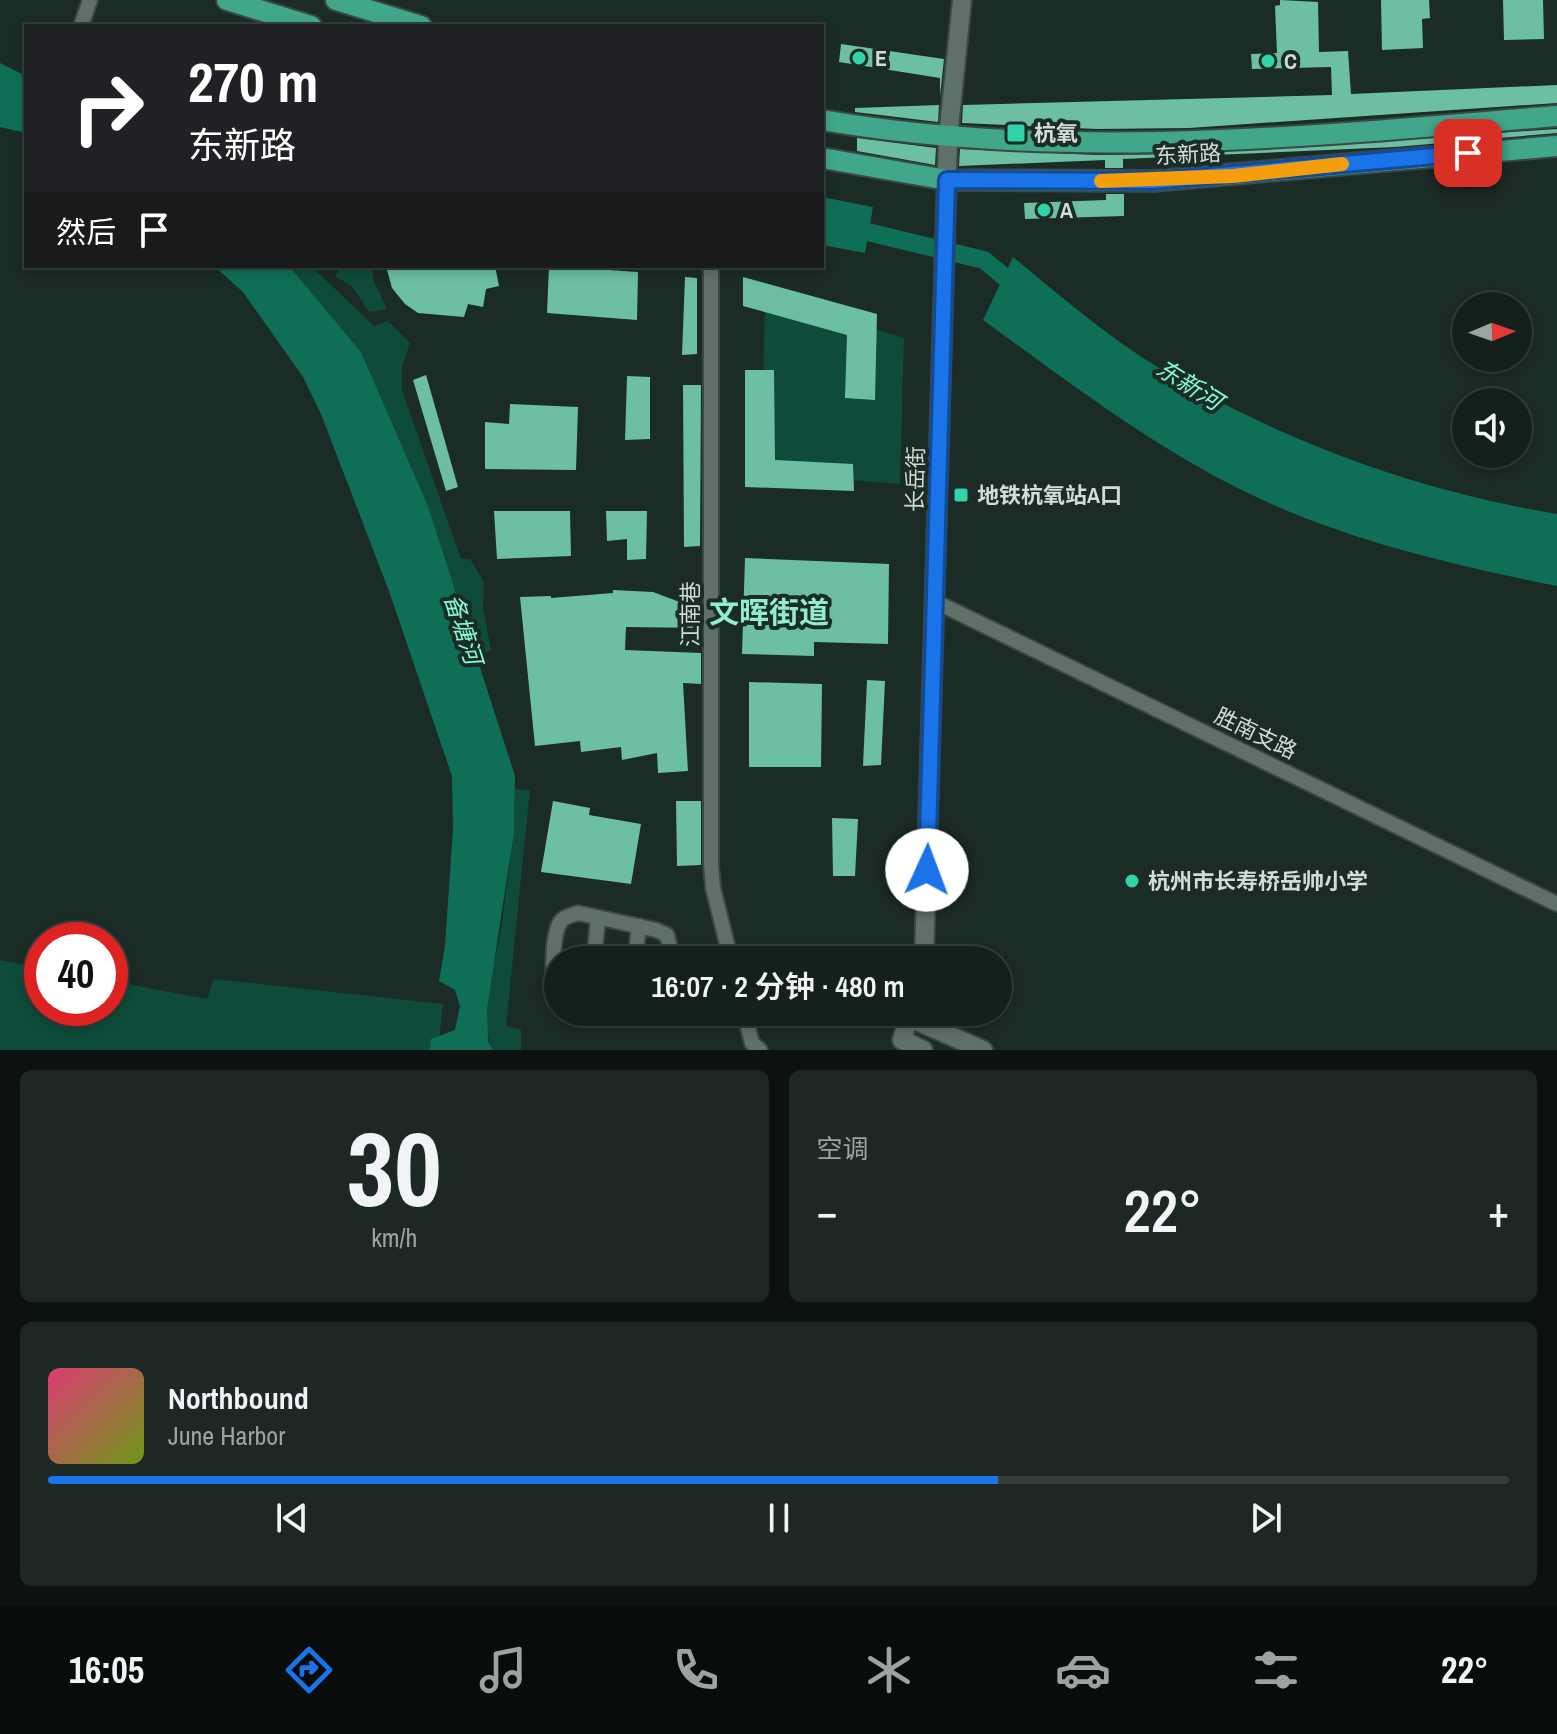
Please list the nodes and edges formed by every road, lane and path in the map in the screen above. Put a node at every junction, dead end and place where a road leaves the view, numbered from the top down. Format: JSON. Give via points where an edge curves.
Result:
{"nodes":[{"id":1,"x":90,"y":0,"type":"edge"},
{"id":2,"x":227,"y":0,"type":"edge"},
{"id":3,"x":336,"y":0,"type":"edge"},
{"id":4,"x":962,"y":0,"type":"edge"},
{"id":5,"x":82,"y":24,"type":"edge"},
{"id":6,"x":305,"y":24,"type":"edge"},
{"id":7,"x":414,"y":24,"type":"edge"},
{"id":8,"x":1557,"y":116,"type":"edge"},
{"id":9,"x":824,"y":120,"type":"edge"},
{"id":10,"x":948,"y":138,"type":"junction"},
{"id":11,"x":1557,"y":146,"type":"edge"},
{"id":12,"x":824,"y":158,"type":"edge"},
{"id":13,"x":947,"y":180,"type":"junction"},
{"id":14,"x":711,"y":268,"type":"edge"},
{"id":15,"x":936,"y":602,"type":"junction"},
{"id":16,"x":1557,"y":904,"type":"edge"},
{"id":17,"x":598,"y":918,"type":"junction"},
{"id":18,"x":639,"y":926,"type":"junction"},
{"id":19,"x":556,"y":946,"type":"edge"},
{"id":20,"x":595,"y":946,"type":"edge"},
{"id":21,"x":637,"y":946,"type":"edge"},
{"id":22,"x":670,"y":946,"type":"edge"},
{"id":23,"x":728,"y":946,"type":"edge"},
{"id":24,"x":924,"y":946,"type":"edge"},
{"id":25,"x":748,"y":1026,"type":"edge"},
{"id":26,"x":906,"y":1026,"type":"edge"},
{"id":27,"x":934,"y":1026,"type":"edge"},
{"id":28,"x":760,"y":1050,"type":"edge"},
{"id":29,"x":923,"y":1050,"type":"edge"},
{"id":30,"x":983,"y":1050,"type":"edge"}],
"edges":[{"from":1,"to":5,"type":"street"},
{"from":2,"to":6,"type":"main road"},
{"from":3,"to":7,"type":"main road"},
{"from":4,"to":10,"type":"street","name":"长岳街"},
{"from":8,"to":10,"type":"main road","name":"东新路","via":[[1223,141]]},
{"from":9,"to":10,"type":"main road","name":"东新路"},
{"from":10,"to":13,"type":"street","name":"长岳街"},
{"from":11,"to":13,"type":"main road","name":"东新路","via":[[1153,181]]},
{"from":12,"to":13,"type":"main road","name":"东新路"},
{"from":13,"to":15,"type":"street","name":"长岳街"},
{"from":14,"to":23,"type":"street","name":"江南巷","via":[[711,864]]},
{"from":15,"to":16,"type":"street","name":"胜南支路"},
{"from":15,"to":24,"type":"street","name":"长岳街"},
{"from":17,"to":18,"type":"street"},
{"from":17,"to":19,"type":"street","via":[[567,916],[559,923]]},
{"from":17,"to":20,"type":"street"},
{"from":18,"to":21,"type":"street"},
{"from":18,"to":22,"type":"street","via":[[667,935]]},
{"from":25,"to":28,"type":"street"},
{"from":26,"to":29,"type":"street","via":[[902,1040]]},
{"from":27,"to":30,"type":"street"}]}
